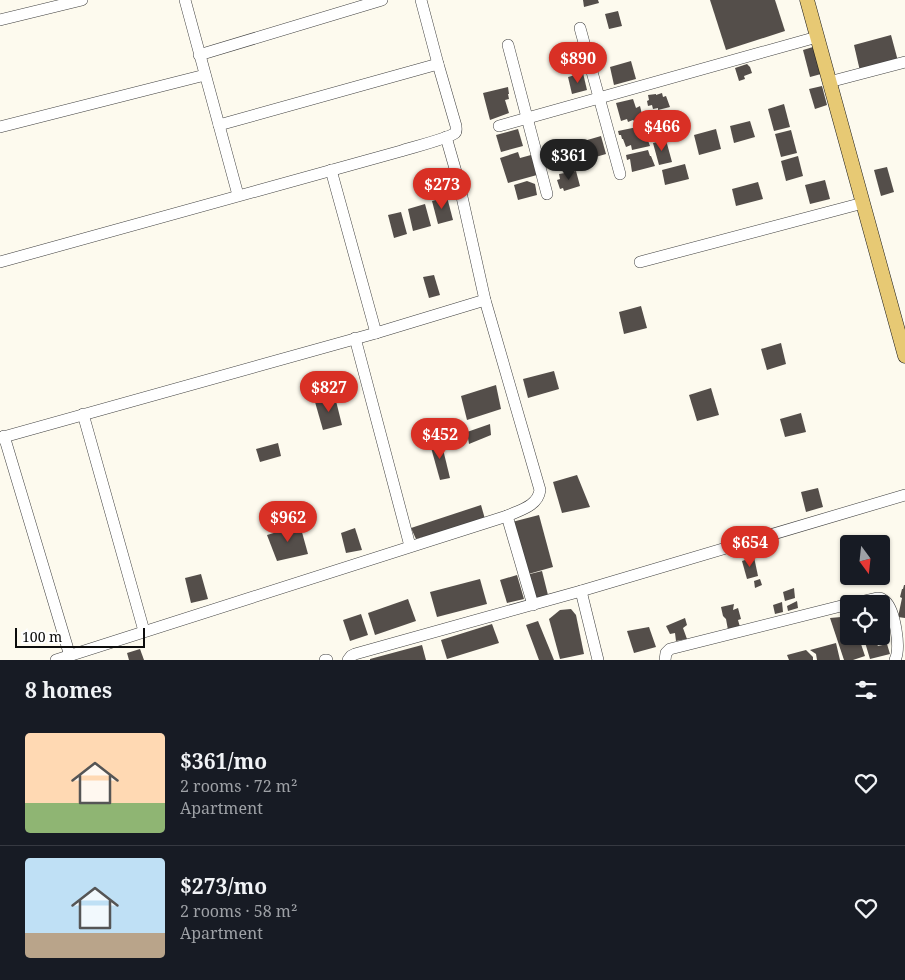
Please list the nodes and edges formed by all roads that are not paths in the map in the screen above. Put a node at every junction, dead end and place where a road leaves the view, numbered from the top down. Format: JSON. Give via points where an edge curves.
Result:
{"nodes":[{"id":1,"x":82,"y":0,"type":"edge"},
{"id":2,"x":185,"y":0,"type":"edge"},
{"id":3,"x":382,"y":0,"type":"edge"},
{"id":4,"x":421,"y":0,"type":"edge"},
{"id":5,"x":807,"y":0,"type":"edge"},
{"id":6,"x":0,"y":20,"type":"edge"},
{"id":7,"x":580,"y":28,"type":"dead end"},
{"id":8,"x":817,"y":37,"type":"junction"},
{"id":9,"x":508,"y":46,"type":"dead end"},
{"id":10,"x":200,"y":55,"type":"junction"},
{"id":11,"x":905,"y":62,"type":"edge"},
{"id":12,"x":438,"y":64,"type":"junction"},
{"id":13,"x":205,"y":75,"type":"junction"},
{"id":14,"x":829,"y":82,"type":"junction"},
{"id":15,"x":599,"y":99,"type":"junction"},
{"id":16,"x":528,"y":118,"type":"junction"},
{"id":17,"x":219,"y":125,"type":"junction"},
{"id":18,"x":499,"y":126,"type":"dead end"},
{"id":19,"x":0,"y":127,"type":"edge"},
{"id":20,"x":446,"y":137,"type":"junction"},
{"id":21,"x":331,"y":170,"type":"junction"},
{"id":22,"x":620,"y":174,"type":"dead end"},
{"id":23,"x":547,"y":194,"type":"dead end"},
{"id":24,"x":238,"y":195,"type":"junction"},
{"id":25,"x":863,"y":203,"type":"junction"},
{"id":26,"x":0,"y":262,"type":"edge"},
{"id":27,"x":640,"y":262,"type":"dead end"},
{"id":28,"x":485,"y":300,"type":"junction"},
{"id":29,"x":376,"y":333,"type":"junction"},
{"id":30,"x":355,"y":338,"type":"junction"},
{"id":31,"x":905,"y":356,"type":"edge"},
{"id":32,"x":83,"y":414,"type":"junction"},
{"id":33,"x":2,"y":437,"type":"edge"},
{"id":34,"x":905,"y":495,"type":"edge"},
{"id":35,"x":507,"y":516,"type":"junction"},
{"id":36,"x":410,"y":546,"type":"junction"},
{"id":37,"x":581,"y":591,"type":"junction"},
{"id":38,"x":533,"y":605,"type":"junction"},
{"id":39,"x":840,"y":606,"type":"edge"},
{"id":40,"x":890,"y":611,"type":"edge"},
{"id":41,"x":144,"y":631,"type":"junction"},
{"id":42,"x":70,"y":656,"type":"junction"},
{"id":43,"x":56,"y":660,"type":"edge"},
{"id":44,"x":348,"y":660,"type":"edge"},
{"id":45,"x":596,"y":660,"type":"edge"},
{"id":46,"x":665,"y":660,"type":"edge"},
{"id":47,"x":895,"y":660,"type":"edge"}],
"edges":[{"from":1,"to":6,"type":"street"},
{"from":2,"to":10,"type":"street"},
{"from":3,"to":10,"type":"street"},
{"from":4,"to":12,"type":"street"},
{"from":5,"to":8,"type":"main road"},
{"from":7,"to":15,"type":"street"},
{"from":8,"to":14,"type":"main road"},
{"from":8,"to":15,"type":"street"},
{"from":9,"to":16,"type":"street"},
{"from":10,"to":13,"type":"street"},
{"from":11,"to":14,"type":"street"},
{"from":12,"to":17,"type":"street"},
{"from":12,"to":20,"type":"street","via":[[457,129]]},
{"from":13,"to":17,"type":"street"},
{"from":13,"to":19,"type":"street"},
{"from":14,"to":25,"type":"main road"},
{"from":15,"to":16,"type":"street"},
{"from":15,"to":22,"type":"street"},
{"from":16,"to":18,"type":"street"},
{"from":16,"to":23,"type":"street"},
{"from":17,"to":24,"type":"street"},
{"from":20,"to":21,"type":"street"},
{"from":20,"to":28,"type":"street"},
{"from":21,"to":24,"type":"street"},
{"from":21,"to":29,"type":"street"},
{"from":24,"to":26,"type":"street"},
{"from":25,"to":27,"type":"street"},
{"from":25,"to":31,"type":"main road"},
{"from":28,"to":29,"type":"street"},
{"from":28,"to":35,"type":"street","via":[[540,490],[531,505]]},
{"from":29,"to":30,"type":"street"},
{"from":30,"to":32,"type":"street"},
{"from":30,"to":36,"type":"street"},
{"from":32,"to":33,"type":"street"},
{"from":32,"to":41,"type":"street"},
{"from":33,"to":42,"type":"street"},
{"from":34,"to":37,"type":"street"},
{"from":35,"to":36,"type":"street"},
{"from":35,"to":38,"type":"street"},
{"from":36,"to":41,"type":"street"},
{"from":37,"to":38,"type":"street"},
{"from":37,"to":45,"type":"street"},
{"from":38,"to":44,"type":"street","via":[[355,654]]},
{"from":39,"to":46,"type":"street","via":[[670,649]]},
{"from":40,"to":47,"type":"street","via":[[896,632],[898,654]]},
{"from":41,"to":42,"type":"street"},
{"from":42,"to":43,"type":"street"}]}
